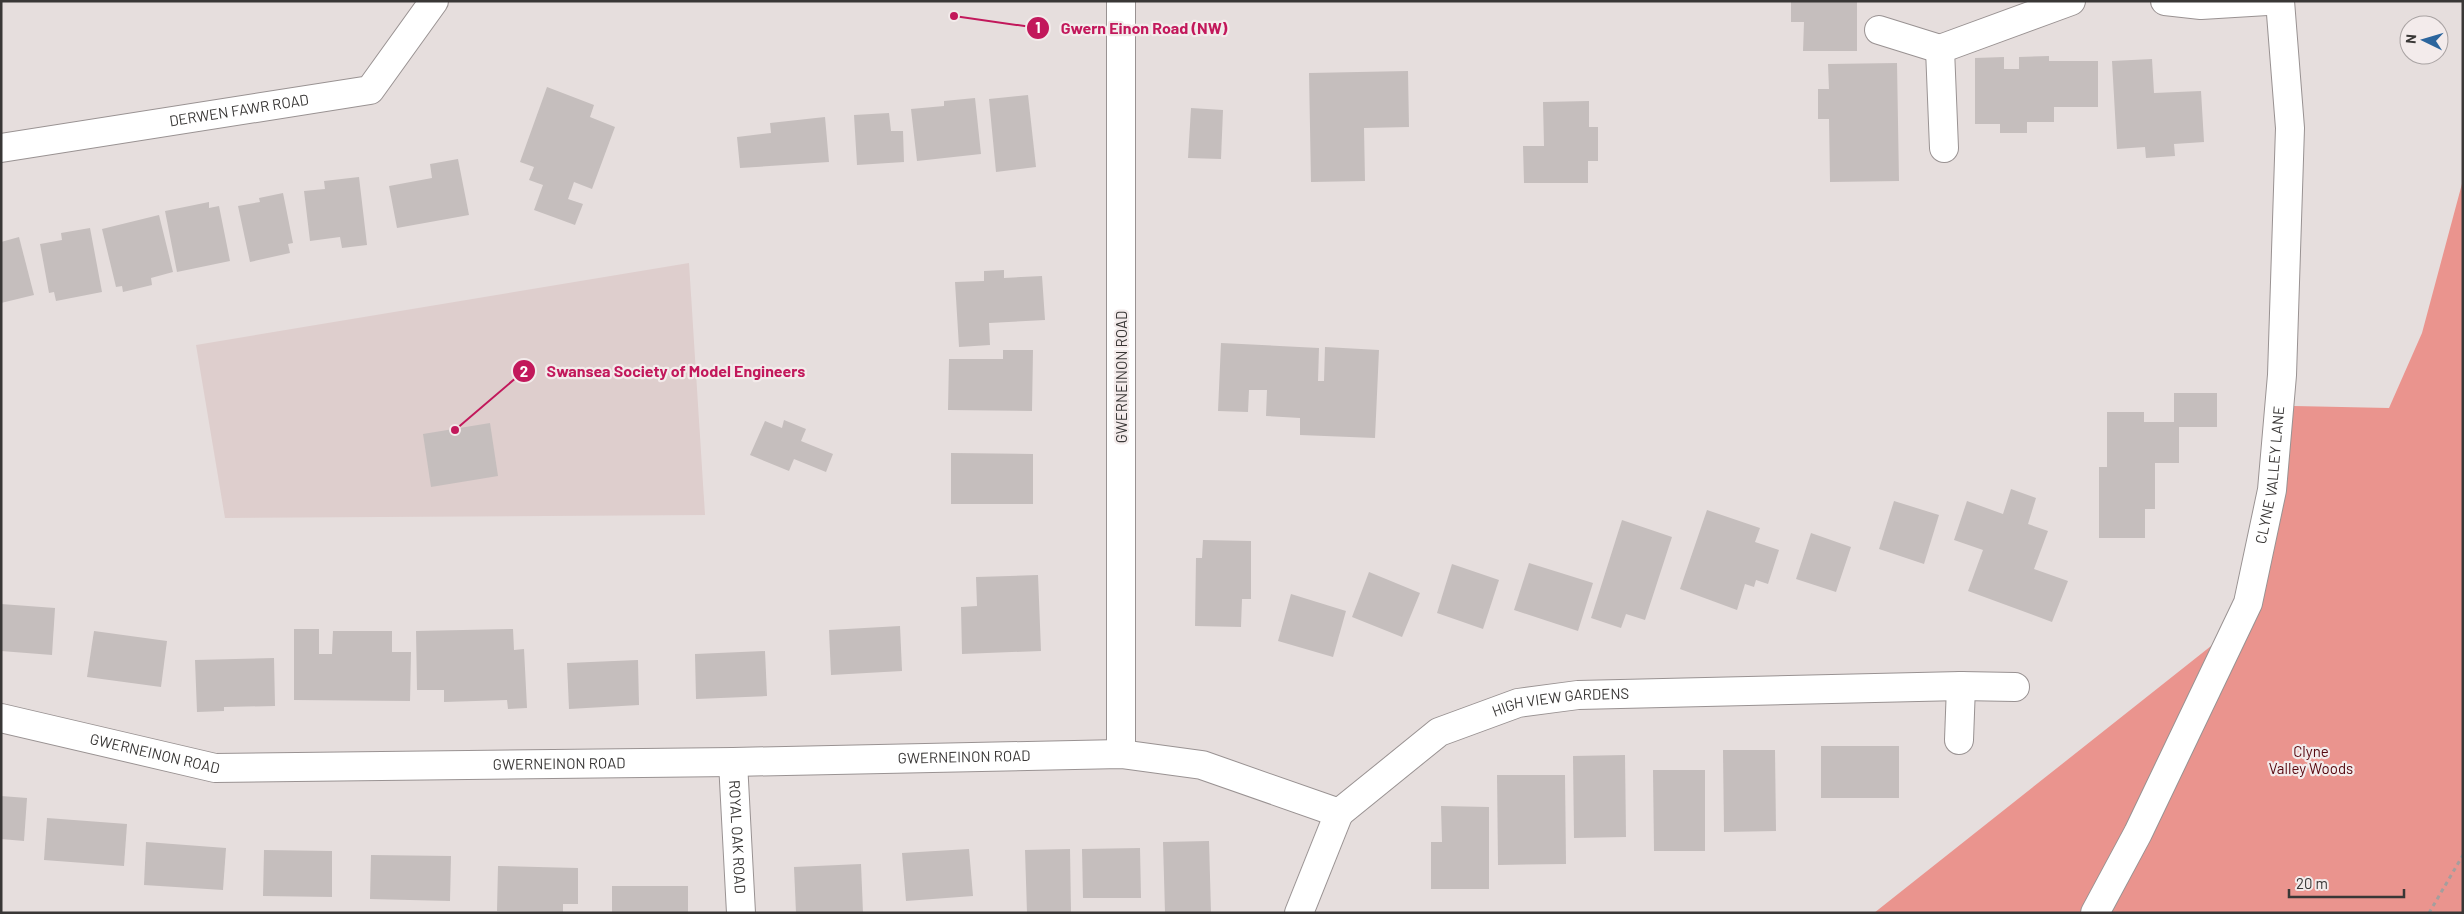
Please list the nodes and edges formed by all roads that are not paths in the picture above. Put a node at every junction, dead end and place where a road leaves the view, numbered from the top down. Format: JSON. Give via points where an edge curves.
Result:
{"nodes":[{"id":1,"x":434,"y":1,"type":"edge"},
{"id":2,"x":1121,"y":1,"type":"edge"},
{"id":3,"x":2071,"y":1,"type":"edge"},
{"id":4,"x":2166,"y":1,"type":"edge"},
{"id":5,"x":2266,"y":1,"type":"edge"},
{"id":6,"x":2280,"y":1,"type":"edge"},
{"id":7,"x":1879,"y":30,"type":"dead end"},
{"id":8,"x":1940,"y":48,"type":"junction"},
{"id":9,"x":1,"y":148,"type":"edge"},
{"id":10,"x":1944,"y":148,"type":"dead end"},
{"id":11,"x":1961,"y":686,"type":"junction"},
{"id":12,"x":2015,"y":687,"type":"dead end"},
{"id":13,"x":1,"y":718,"type":"edge"},
{"id":14,"x":1959,"y":740,"type":"dead end"},
{"id":15,"x":1121,"y":754,"type":"junction"},
{"id":16,"x":732,"y":762,"type":"junction"},
{"id":17,"x":1339,"y":814,"type":"junction"},
{"id":18,"x":741,"y":913,"type":"edge"},
{"id":19,"x":1299,"y":913,"type":"edge"},
{"id":20,"x":2095,"y":913,"type":"edge"}],
"edges":[{"from":1,"to":9,"type":"street","name":"DERWEN FAWR ROAD","via":[[370,90]]},
{"from":2,"to":15,"type":"street","name":"GWERNEINON ROAD"},
{"from":3,"to":8,"type":"street"},
{"from":4,"to":5,"type":"street","via":[[2201,5]]},
{"from":6,"to":20,"type":"street","name":"CLYNE VALLEY LANE","via":[[2290,128],[2282,375],[2272,490],[2248,603],[2138,833]]},
{"from":7,"to":8,"type":"street"},
{"from":8,"to":10,"type":"street"},
{"from":11,"to":12,"type":"street","name":"HIGH VIEW GARDENS"},
{"from":11,"to":14,"type":"street"},
{"from":11,"to":17,"type":"street","name":"HIGH VIEW GARDENS","via":[[1578,696],[1518,703],[1439,732]]},
{"from":13,"to":16,"type":"street","name":"GWERNEINON ROAD","via":[[215,768]]},
{"from":15,"to":16,"type":"street","name":"GWERNEINON ROAD"},
{"from":15,"to":17,"type":"street","name":"GWERNEINON ROAD","via":[[1202,765]]},
{"from":16,"to":18,"type":"street","name":"ROYAL OAK ROAD"},
{"from":17,"to":19,"type":"street"}]}
